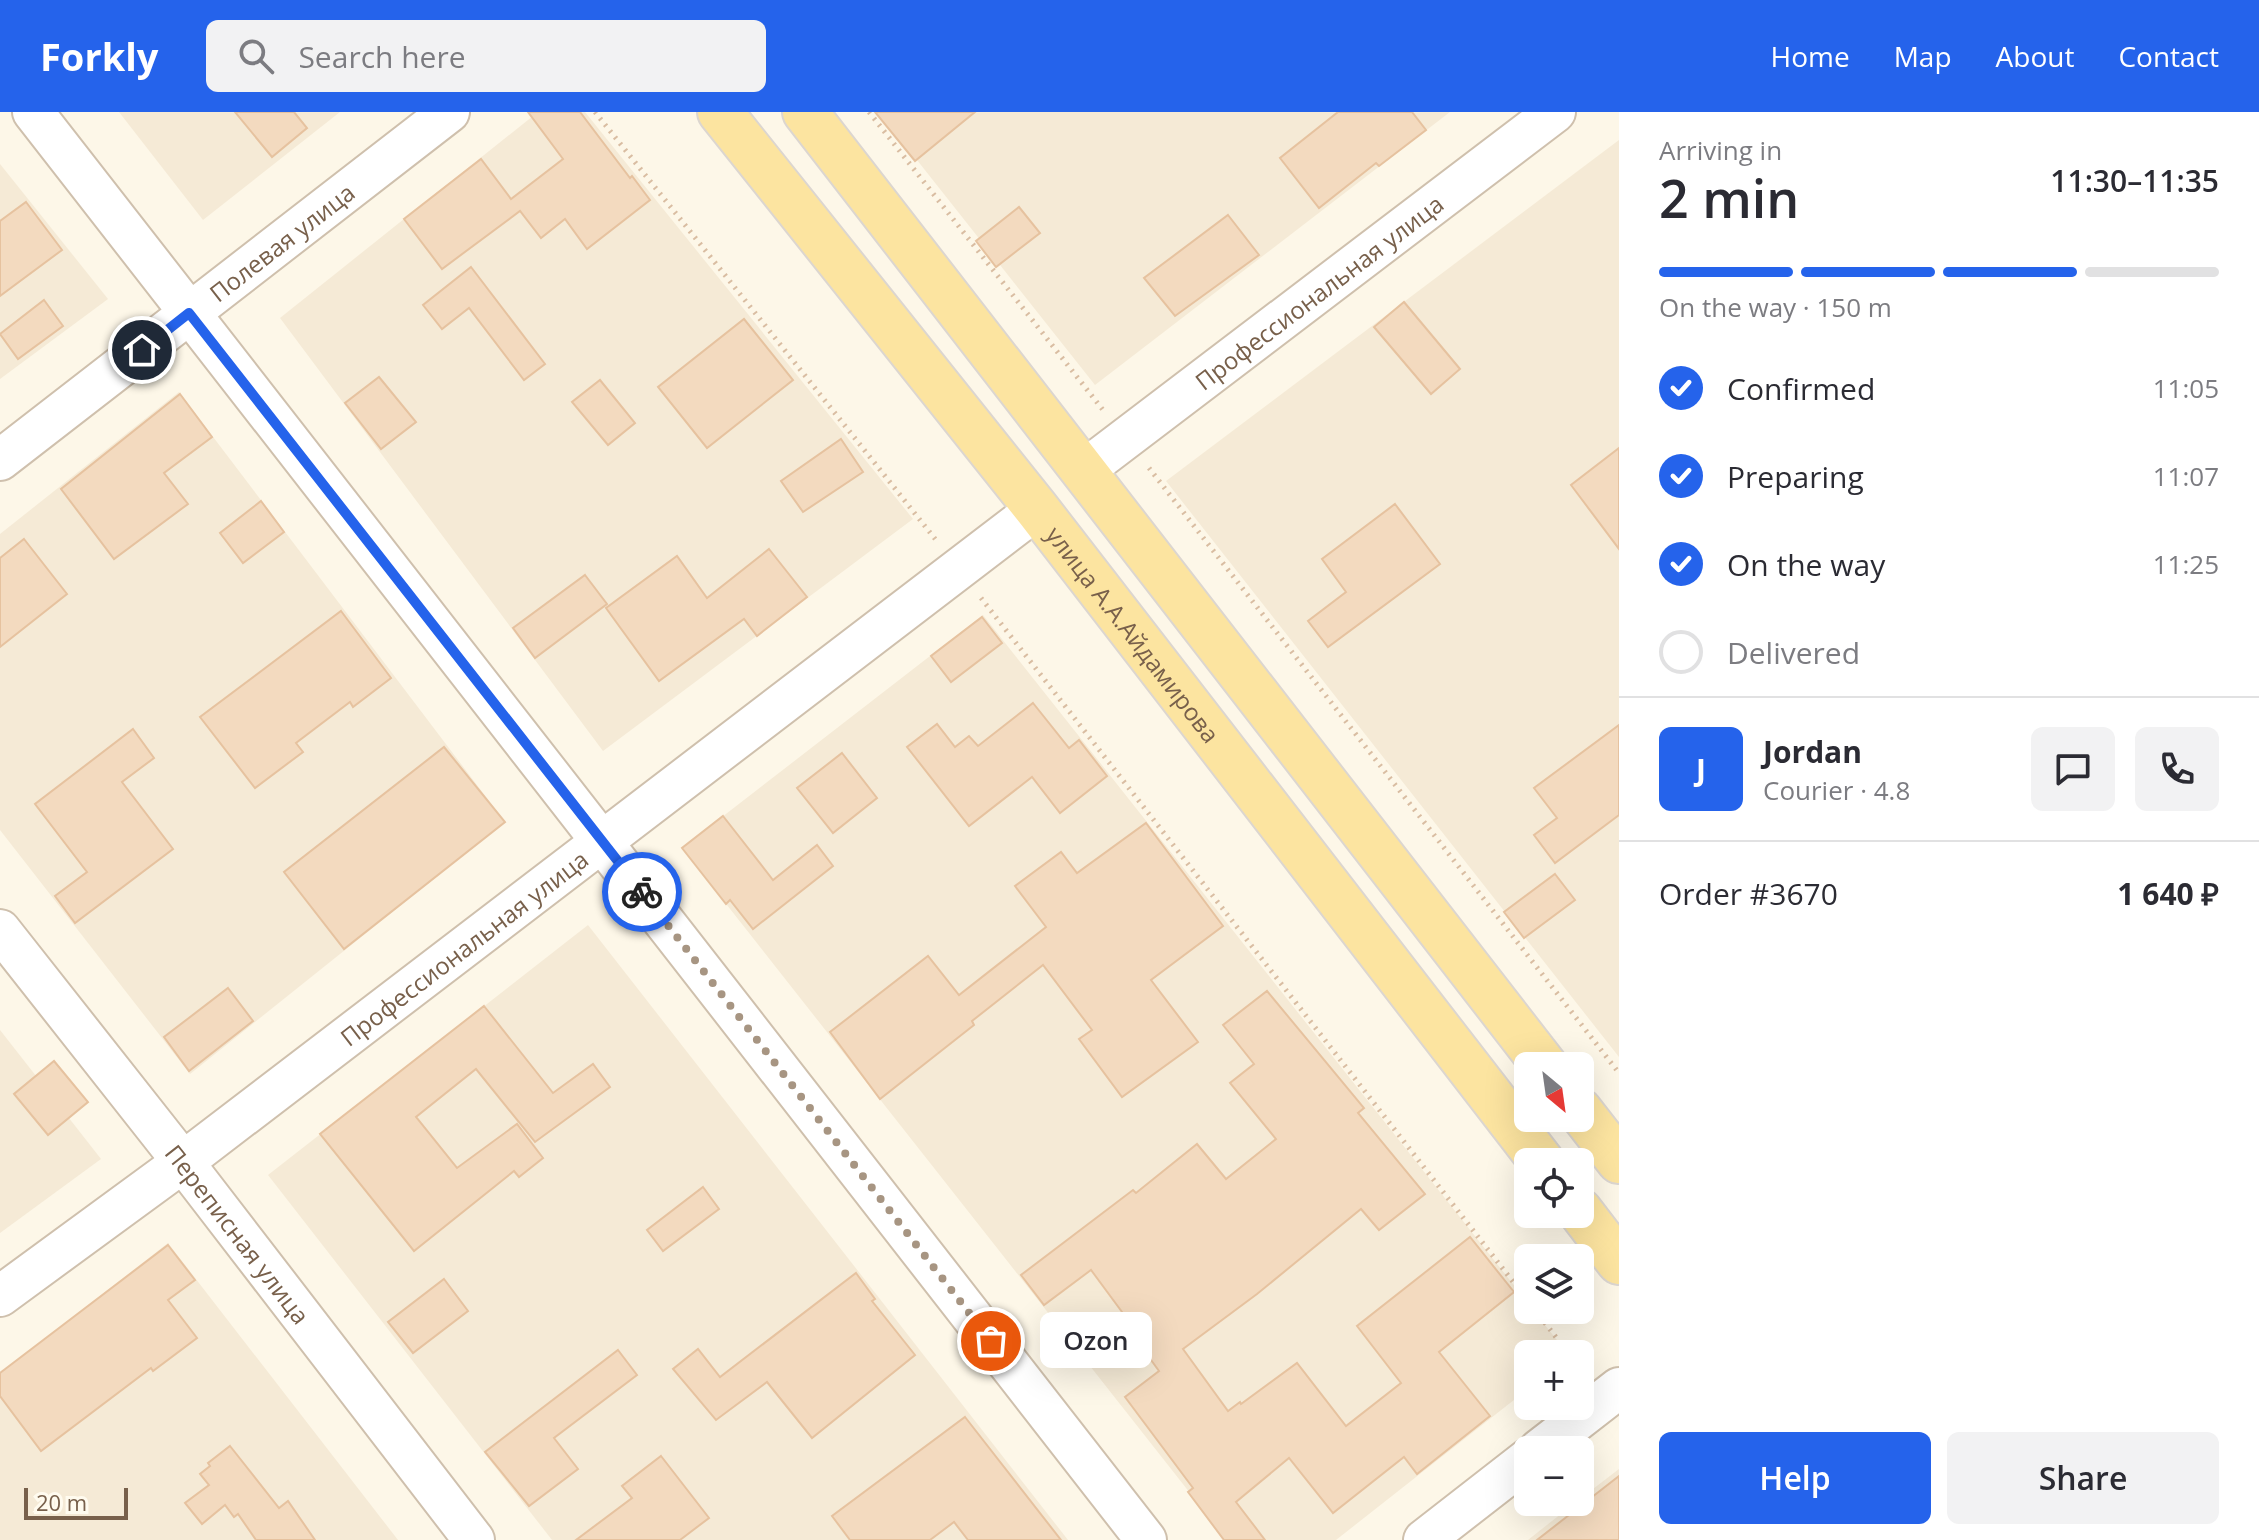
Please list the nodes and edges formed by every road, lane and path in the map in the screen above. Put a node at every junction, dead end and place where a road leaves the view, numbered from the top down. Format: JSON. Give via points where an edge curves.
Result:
{"nodes":[{"id":1,"x":33,"y":112,"type":"edge"},
{"id":2,"x":449,"y":112,"type":"edge"},
{"id":3,"x":595,"y":112,"type":"edge"},
{"id":4,"x":720,"y":112,"type":"edge"},
{"id":5,"x":805,"y":112,"type":"edge"},
{"id":6,"x":869,"y":112,"type":"edge"},
{"id":7,"x":1555,"y":112,"type":"edge"},
{"id":8,"x":189,"y":313,"type":"junction"},
{"id":9,"x":1125,"y":438,"type":"junction"},
{"id":10,"x":0,"y":460,"type":"edge"},
{"id":11,"x":1083,"y":471,"type":"junction"},
{"id":12,"x":1037,"y":509,"type":"junction"},
{"id":13,"x":959,"y":570,"type":"junction"},
{"id":14,"x":603,"y":842,"type":"junction"},
{"id":15,"x":0,"y":930,"type":"edge"},
{"id":16,"x":1534,"y":1052,"type":"edge"},
{"id":17,"x":1619,"y":1073,"type":"edge"},
{"id":18,"x":1594,"y":1129,"type":"edge"},
{"id":19,"x":1531,"y":1148,"type":"edge"},
{"id":20,"x":1619,"y":1161,"type":"edge"},
{"id":21,"x":183,"y":1162,"type":"junction"},
{"id":22,"x":1593,"y":1228,"type":"edge"},
{"id":23,"x":1619,"y":1262,"type":"edge"},
{"id":24,"x":1514,"y":1283,"type":"edge"},
{"id":25,"x":0,"y":1296,"type":"edge"},
{"id":26,"x":1546,"y":1324,"type":"edge"},
{"id":27,"x":1558,"y":1340,"type":"edge"},
{"id":28,"x":1619,"y":1388,"type":"edge"},
{"id":29,"x":1557,"y":1436,"type":"edge"},
{"id":30,"x":1514,"y":1470,"type":"edge"},
{"id":31,"x":474,"y":1540,"type":"edge"},
{"id":32,"x":1146,"y":1540,"type":"edge"},
{"id":33,"x":1424,"y":1540,"type":"edge"}],
"edges":[{"from":1,"to":8,"type":"street"},
{"from":2,"to":8,"type":"street","name":"Полевая улица"},
{"from":3,"to":13,"type":"path"},
{"from":4,"to":12,"type":"main road","name":"улица А.А.Айдамирова"},
{"from":5,"to":11,"type":"main road"},
{"from":6,"to":9,"type":"path"},
{"from":7,"to":9,"type":"street","name":"Профессиональная улица"},
{"from":8,"to":10,"type":"street","name":"Полевая улица"},
{"from":8,"to":14,"type":"street"},
{"from":9,"to":11,"type":"street","name":"Профессиональная улица"},
{"from":9,"to":17,"type":"path"},
{"from":11,"to":16,"type":"main road"},
{"from":12,"to":13,"type":"street","name":"Профессиональная улица"},
{"from":12,"to":19,"type":"main road","name":"улица А.А.Айдамирова"},
{"from":13,"to":14,"type":"street","name":"Профессиональная улица"},
{"from":13,"to":24,"type":"path"},
{"from":14,"to":21,"type":"street","name":"Профессиональная улица"},
{"from":14,"to":32,"type":"street"},
{"from":15,"to":21,"type":"street","name":"Переписная улица"},
{"from":18,"to":20,"type":"main road"},
{"from":21,"to":25,"type":"street","name":"Профессиональная улица"},
{"from":21,"to":31,"type":"street","name":"Переписная улица"},
{"from":22,"to":23,"type":"main road"},
{"from":26,"to":27,"type":"path"},
{"from":28,"to":29,"type":"street"},
{"from":30,"to":33,"type":"street"}]}
